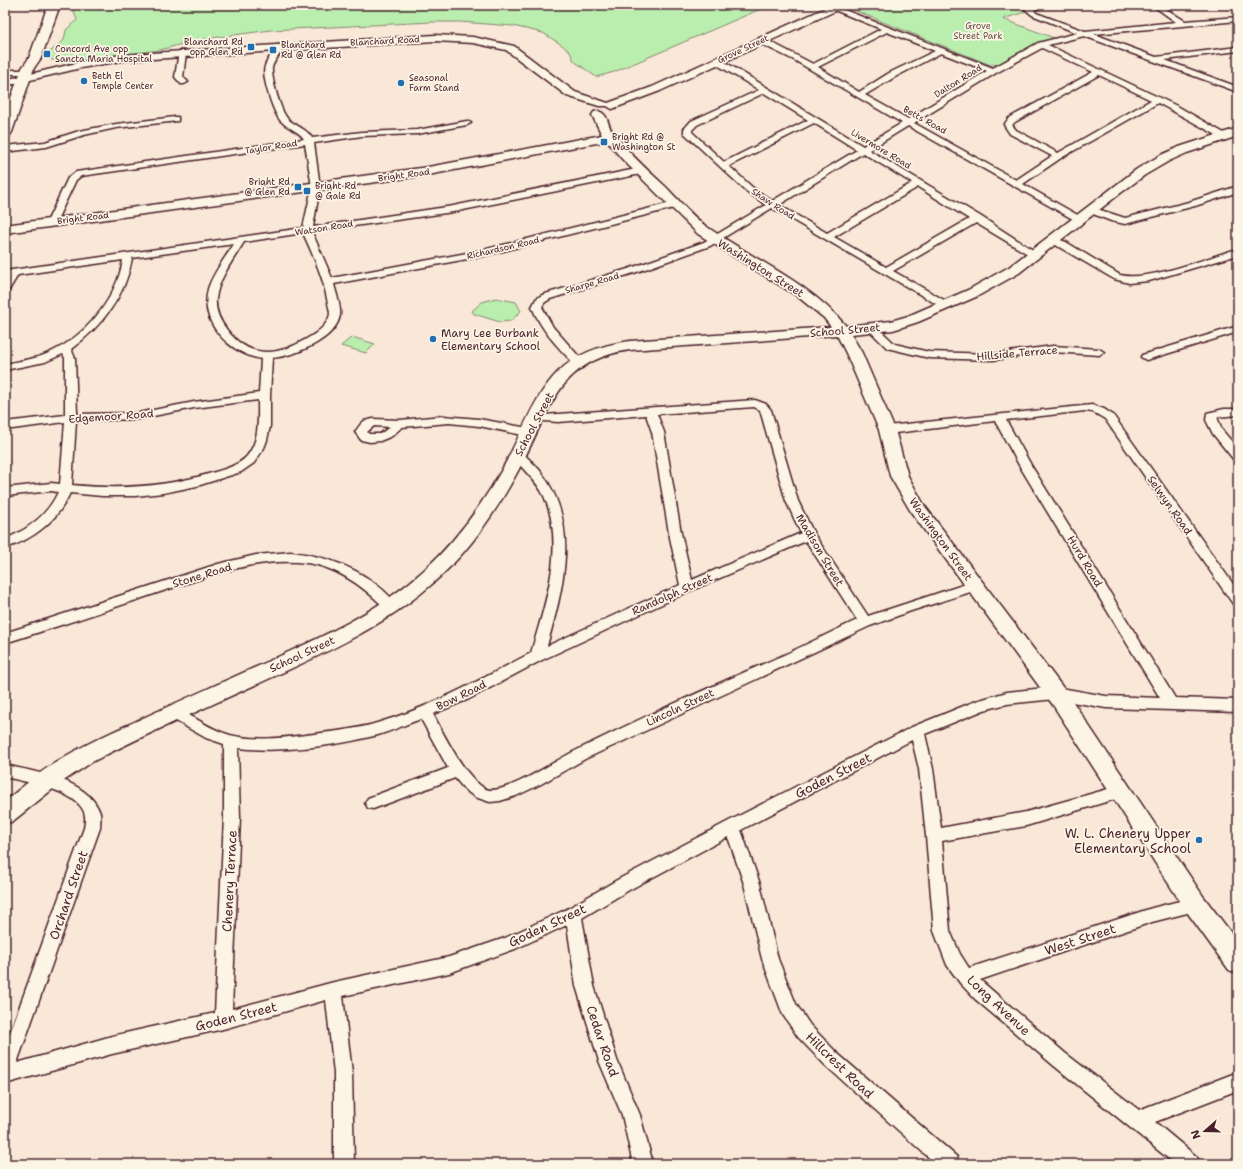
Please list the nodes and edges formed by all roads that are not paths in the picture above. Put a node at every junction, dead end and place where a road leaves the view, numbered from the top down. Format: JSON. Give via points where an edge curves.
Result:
{"nodes":[{"id":1,"x":54,"y":5,"type":"edge"},
{"id":2,"x":1043,"y":5,"type":"edge"},
{"id":3,"x":1155,"y":5,"type":"edge"},
{"id":4,"x":837,"y":7,"type":"edge"},
{"id":5,"x":1238,"y":19,"type":"edge"},
{"id":6,"x":1184,"y":24,"type":"junction"},
{"id":7,"x":887,"y":29,"type":"junction"},
{"id":8,"x":1086,"y":33,"type":"junction"},
{"id":9,"x":762,"y":41,"type":"junction"},
{"id":10,"x":1041,"y":46,"type":"junction"},
{"id":11,"x":281,"y":47,"type":"junction"},
{"id":12,"x":1238,"y":49,"type":"edge"},
{"id":13,"x":942,"y":50,"type":"junction"},
{"id":14,"x":182,"y":53,"type":"junction"},
{"id":15,"x":35,"y":58,"type":"junction"},
{"id":16,"x":1156,"y":59,"type":"junction"},
{"id":17,"x":717,"y":62,"type":"junction"},
{"id":18,"x":81,"y":65,"type":"junction"},
{"id":19,"x":813,"y":67,"type":"junction"},
{"id":20,"x":994,"y":71,"type":"junction"},
{"id":21,"x":5,"y":72,"type":"edge"},
{"id":22,"x":1099,"y":72,"type":"junction"},
{"id":23,"x":28,"y":76,"type":"junction"},
{"id":24,"x":184,"y":82,"type":"dead end"},
{"id":25,"x":5,"y":83,"type":"edge"},
{"id":26,"x":1238,"y":84,"type":"edge"},
{"id":27,"x":1226,"y":86,"type":"junction"},
{"id":28,"x":765,"y":90,"type":"junction"},
{"id":29,"x":1238,"y":90,"type":"edge"},
{"id":30,"x":859,"y":95,"type":"junction"},
{"id":31,"x":1158,"y":100,"type":"junction"},
{"id":32,"x":606,"y":110,"type":"junction"},
{"id":33,"x":175,"y":119,"type":"dead end"},
{"id":34,"x":814,"y":120,"type":"junction"},
{"id":35,"x":467,"y":123,"type":"dead end"},
{"id":36,"x":909,"y":123,"type":"junction"},
{"id":37,"x":5,"y":132,"type":"edge"},
{"id":38,"x":1232,"y":134,"type":"edge"},
{"id":39,"x":609,"y":135,"type":"junction"},
{"id":40,"x":309,"y":141,"type":"junction"},
{"id":41,"x":5,"y":149,"type":"edge"},
{"id":42,"x":864,"y":149,"type":"junction"},
{"id":43,"x":1058,"y":156,"type":"junction"},
{"id":44,"x":724,"y":165,"type":"junction"},
{"id":45,"x":640,"y":171,"type":"junction"},
{"id":46,"x":919,"y":183,"type":"junction"},
{"id":47,"x":1017,"y":184,"type":"junction"},
{"id":48,"x":316,"y":187,"type":"junction"},
{"id":49,"x":1238,"y":189,"type":"edge"},
{"id":50,"x":772,"y":204,"type":"junction"},
{"id":51,"x":675,"y":205,"type":"junction"},
{"id":52,"x":1091,"y":210,"type":"junction"},
{"id":53,"x":977,"y":218,"type":"junction"},
{"id":54,"x":1078,"y":219,"type":"junction"},
{"id":55,"x":52,"y":222,"type":"junction"},
{"id":56,"x":5,"y":229,"type":"edge"},
{"id":57,"x":307,"y":231,"type":"junction"},
{"id":58,"x":827,"y":237,"type":"junction"},
{"id":59,"x":715,"y":239,"type":"junction"},
{"id":60,"x":1052,"y":240,"type":"junction"},
{"id":61,"x":240,"y":241,"type":"junction"},
{"id":62,"x":1238,"y":252,"type":"edge"},
{"id":63,"x":1034,"y":254,"type":"junction"},
{"id":64,"x":128,"y":256,"type":"junction"},
{"id":65,"x":886,"y":271,"type":"junction"},
{"id":66,"x":10,"y":273,"type":"edge"},
{"id":67,"x":329,"y":282,"type":"junction"},
{"id":68,"x":5,"y":288,"type":"edge"},
{"id":69,"x":947,"y":306,"type":"junction"},
{"id":70,"x":872,"y":328,"type":"junction"},
{"id":71,"x":1238,"y":329,"type":"edge"},
{"id":72,"x":842,"y":331,"type":"junction"},
{"id":73,"x":66,"y":348,"type":"junction"},
{"id":74,"x":1099,"y":352,"type":"dead end"},
{"id":75,"x":267,"y":356,"type":"junction"},
{"id":76,"x":1146,"y":357,"type":"dead end"},
{"id":77,"x":578,"y":362,"type":"junction"},
{"id":78,"x":5,"y":367,"type":"edge"},
{"id":79,"x":264,"y":396,"type":"junction"},
{"id":80,"x":651,"y":412,"type":"junction"},
{"id":81,"x":1238,"y":412,"type":"edge"},
{"id":82,"x":71,"y":418,"type":"junction"},
{"id":83,"x":999,"y":418,"type":"junction"},
{"id":84,"x":399,"y":424,"type":"dead end"},
{"id":85,"x":531,"y":425,"type":"junction"},
{"id":86,"x":5,"y":426,"type":"edge"},
{"id":87,"x":887,"y":430,"type":"junction"},
{"id":88,"x":518,"y":455,"type":"junction"},
{"id":89,"x":1238,"y":457,"type":"edge"},
{"id":90,"x":66,"y":488,"type":"junction"},
{"id":91,"x":5,"y":492,"type":"edge"},
{"id":92,"x":808,"y":535,"type":"junction"},
{"id":93,"x":5,"y":544,"type":"edge"},
{"id":94,"x":975,"y":586,"type":"junction"},
{"id":95,"x":687,"y":587,"type":"junction"},
{"id":96,"x":1238,"y":601,"type":"edge"},
{"id":97,"x":391,"y":606,"type":"junction"},
{"id":98,"x":865,"y":622,"type":"junction"},
{"id":99,"x":5,"y":638,"type":"edge"},
{"id":100,"x":537,"y":656,"type":"junction"},
{"id":101,"x":1055,"y":693,"type":"junction"},
{"id":102,"x":1171,"y":704,"type":"junction"},
{"id":103,"x":1238,"y":706,"type":"edge"},
{"id":104,"x":424,"y":712,"type":"junction"},
{"id":105,"x":174,"y":713,"type":"junction"},
{"id":106,"x":917,"y":731,"type":"junction"},
{"id":107,"x":231,"y":741,"type":"junction"},
{"id":108,"x":5,"y":770,"type":"edge"},
{"id":109,"x":458,"y":771,"type":"junction"},
{"id":110,"x":45,"y":782,"type":"junction"},
{"id":111,"x":1120,"y":792,"type":"junction"},
{"id":112,"x":373,"y":803,"type":"dead end"},
{"id":113,"x":5,"y":814,"type":"edge"},
{"id":114,"x":732,"y":827,"type":"junction"},
{"id":115,"x":934,"y":836,"type":"junction"},
{"id":116,"x":1194,"y":904,"type":"junction"},
{"id":117,"x":573,"y":914,"type":"junction"},
{"id":118,"x":1238,"y":962,"type":"edge"},
{"id":119,"x":966,"y":976,"type":"junction"},
{"id":120,"x":334,"y":990,"type":"junction"},
{"id":121,"x":223,"y":1020,"type":"junction"},
{"id":122,"x":5,"y":1072,"type":"edge"},
{"id":123,"x":5,"y":1075,"type":"edge"},
{"id":124,"x":1238,"y":1081,"type":"edge"},
{"id":125,"x":1137,"y":1120,"type":"junction"},
{"id":126,"x":344,"y":1164,"type":"edge"},
{"id":127,"x":643,"y":1164,"type":"edge"},
{"id":128,"x":950,"y":1164,"type":"edge"},
{"id":129,"x":1190,"y":1164,"type":"edge"}],
"edges":[{"from":1,"to":15,"type":"main road"},
{"from":2,"to":8,"type":"street","via":[[1029,9],[1034,14]]},
{"from":3,"to":6,"type":"street"},
{"from":4,"to":7,"type":"street"},
{"from":4,"to":9,"type":"street","name":"Grove Street"},
{"from":5,"to":6,"type":"street","name":"Dalton Road"},
{"from":6,"to":8,"type":"street","name":"Dalton Road"},
{"from":7,"to":13,"type":"street"},
{"from":7,"to":19,"type":"street"},
{"from":8,"to":10,"type":"street","name":"Dalton Road"},
{"from":8,"to":16,"type":"street"},
{"from":9,"to":17,"type":"street","name":"Grove Street"},
{"from":9,"to":19,"type":"street","name":"Betts Road"},
{"from":10,"to":20,"type":"street","name":"Dalton Road"},
{"from":10,"to":22,"type":"street"},
{"from":11,"to":14,"type":"street","name":"Blanchard Road"},
{"from":11,"to":32,"type":"street","name":"Blanchard Road","via":[[428,38],[487,42],[510,48],[571,94]]},
{"from":11,"to":40,"type":"street","via":[[267,72],[277,108],[285,121],[305,134]]},
{"from":12,"to":16,"type":"street"},
{"from":13,"to":20,"type":"street"},
{"from":13,"to":30,"type":"street"},
{"from":14,"to":18,"type":"street","name":"Blanchard Road","via":[[121,58]]},
{"from":14,"to":24,"type":"street","via":[[179,77]]},
{"from":15,"to":18,"type":"street","via":[[46,64]]},
{"from":15,"to":23,"type":"main road"},
{"from":16,"to":27,"type":"street"},
{"from":17,"to":28,"type":"street","name":"Livermore Road"},
{"from":17,"to":32,"type":"street","name":"Grove Street"},
{"from":18,"to":23,"type":"street","name":"Blanchard Road"},
{"from":19,"to":30,"type":"street","name":"Betts Road"},
{"from":20,"to":36,"type":"street","name":"Dalton Road"},
{"from":21,"to":23,"type":"street"},
{"from":22,"to":31,"type":"street"},
{"from":22,"to":43,"type":"street","via":[[1012,120],[1008,125],[1013,132]]},
{"from":23,"to":25,"type":"street","name":"Blanchard Road"},
{"from":23,"to":37,"type":"main road"},
{"from":23,"to":41,"type":"main road"},
{"from":26,"to":27,"type":"street"},
{"from":27,"to":29,"type":"street"},
{"from":28,"to":34,"type":"street","name":"Livermore Road"},
{"from":28,"to":44,"type":"street","name":"Shaw Road","via":[[688,129],[693,138]]},
{"from":30,"to":36,"type":"street","name":"Betts Road"},
{"from":31,"to":38,"type":"street"},
{"from":31,"to":43,"type":"street"},
{"from":32,"to":39,"type":"street"},
{"from":33,"to":41,"type":"street","via":[[95,129],[46,144]]},
{"from":34,"to":42,"type":"street","name":"Livermore Road"},
{"from":34,"to":44,"type":"street"},
{"from":35,"to":40,"type":"street","name":"Taylor Road","via":[[413,132],[362,134]]},
{"from":36,"to":42,"type":"street","name":"Dalton Road"},
{"from":36,"to":47,"type":"street","name":"Betts Road"},
{"from":38,"to":52,"type":"street","name":"School Street","via":[[1165,158],[1117,188]]},
{"from":39,"to":45,"type":"street","name":"Washington Street"},
{"from":39,"to":48,"type":"street","name":"Bright Road","via":[[428,171]]},
{"from":40,"to":48,"type":"street"},
{"from":40,"to":55,"type":"street","name":"Taylor Road","via":[[76,175],[66,189]]},
{"from":42,"to":46,"type":"street","name":"Livermore Road"},
{"from":42,"to":50,"type":"street","name":"Dalton Road"},
{"from":43,"to":47,"type":"street"},
{"from":44,"to":50,"type":"street","name":"Shaw Road","via":[[749,189]]},
{"from":45,"to":51,"type":"street","name":"Washington Street"},
{"from":45,"to":57,"type":"street","name":"Watson Road","via":[[453,209]]},
{"from":46,"to":53,"type":"street","name":"Livermore Road"},
{"from":46,"to":58,"type":"street"},
{"from":47,"to":54,"type":"street","name":"Betts Road"},
{"from":48,"to":55,"type":"street","name":"Bright Road"},
{"from":48,"to":57,"type":"street"},
{"from":49,"to":52,"type":"street","via":[[1125,221]]},
{"from":50,"to":58,"type":"street","name":"Shaw Road"},
{"from":50,"to":59,"type":"street","name":"Dalton Road"},
{"from":51,"to":59,"type":"street","name":"Washington Street"},
{"from":51,"to":67,"type":"street","name":"Richardson Road","via":[[499,250]]},
{"from":52,"to":54,"type":"street","name":"School Street"},
{"from":53,"to":63,"type":"street","name":"Livermore Road"},
{"from":53,"to":65,"type":"street"},
{"from":54,"to":60,"type":"street","name":"School Street"},
{"from":55,"to":56,"type":"street","name":"Bright Road"},
{"from":57,"to":61,"type":"street","name":"Watson Road"},
{"from":57,"to":67,"type":"street"},
{"from":58,"to":65,"type":"street","name":"Shaw Road"},
{"from":59,"to":72,"type":"street","name":"Washington Street","via":[[802,293],[829,315]]},
{"from":59,"to":77,"type":"street","name":"Sharpe Road","via":[[687,252],[553,294],[540,301],[537,307],[539,314],[559,342]]},
{"from":60,"to":62,"type":"street","via":[[1117,277],[1128,280],[1146,279]]},
{"from":60,"to":63,"type":"street","name":"School Street"},
{"from":61,"to":64,"type":"street","name":"Watson Road"},
{"from":61,"to":75,"type":"street","via":[[218,274],[211,293],[211,310],[217,326],[244,351],[255,356]]},
{"from":63,"to":69,"type":"street","name":"School Street","via":[[997,281]]},
{"from":64,"to":66,"type":"street","name":"Watson Road"},
{"from":64,"to":73,"type":"street","via":[[125,275],[108,307],[95,323]]},
{"from":65,"to":69,"type":"street","name":"Shaw Road"},
{"from":66,"to":68,"type":"street"},
{"from":67,"to":75,"type":"street","via":[[334,303],[333,321],[321,335],[298,349]]},
{"from":69,"to":70,"type":"street","name":"School Street","via":[[893,325]]},
{"from":70,"to":72,"type":"street","name":"School Street"},
{"from":70,"to":74,"type":"street","name":"Hillside Terrace","via":[[891,346],[929,354],[993,357],[1053,349]]},
{"from":71,"to":76,"type":"street"},
{"from":72,"to":77,"type":"street","name":"School Street","via":[[617,347]]},
{"from":72,"to":87,"type":"street","name":"Washington Street"},
{"from":73,"to":78,"type":"street","via":[[52,356]]},
{"from":73,"to":82,"type":"street","via":[[70,358]]},
{"from":75,"to":79,"type":"street"},
{"from":77,"to":85,"type":"street","name":"School Street","via":[[556,382]]},
{"from":79,"to":82,"type":"street","name":"Edgemoor Road","via":[[194,405],[138,416]]},
{"from":79,"to":90,"type":"street","via":[[264,426],[258,448],[250,460],[237,469],[163,490],[102,492]]},
{"from":80,"to":85,"type":"street","via":[[558,418]]},
{"from":80,"to":92,"type":"street","name":"Madison Street","via":[[755,403],[761,405],[767,416],[792,501]]},
{"from":80,"to":95,"type":"street","via":[[658,432]]},
{"from":81,"to":89,"type":"street","via":[[1220,412],[1212,415],[1210,419],[1214,428]]},
{"from":82,"to":86,"type":"street","name":"Edgemoor Road"},
{"from":82,"to":90,"type":"street"},
{"from":83,"to":87,"type":"street"},
{"from":83,"to":96,"type":"street","name":"Selwyn Road","via":[[1084,408],[1100,410],[1109,417]]},
{"from":83,"to":102,"type":"street","name":"Hurd Road"},
{"from":84,"to":85,"type":"street","via":[[448,419],[486,424]]},
{"from":85,"to":88,"type":"street","name":"School Street"},
{"from":87,"to":94,"type":"street","name":"Washington Street","via":[[899,476],[908,493]]},
{"from":88,"to":97,"type":"street","name":"School Street","via":[[483,515],[458,547],[422,584]]},
{"from":88,"to":100,"type":"street","via":[[536,475],[551,499],[559,522],[561,546],[558,577]]},
{"from":90,"to":91,"type":"street"},
{"from":90,"to":93,"type":"street","via":[[58,506],[42,523]]},
{"from":92,"to":95,"type":"street","name":"Randolph Street"},
{"from":92,"to":98,"type":"street","name":"Madison Street"},
{"from":94,"to":98,"type":"street","name":"Lincoln Street"},
{"from":94,"to":101,"type":"street","name":"Washington Street"},
{"from":95,"to":100,"type":"street","name":"Randolph Street"},
{"from":97,"to":99,"type":"street","name":"Stone Road","via":[[362,581],[339,568],[304,557],[285,556],[218,569]]},
{"from":97,"to":105,"type":"street","name":"School Street","via":[[356,629]]},
{"from":98,"to":109,"type":"street","name":"Lincoln Street","via":[[645,724],[504,794],[490,796],[477,792]]},
{"from":100,"to":104,"type":"street","name":"Bow Road","via":[[464,695]]},
{"from":101,"to":102,"type":"street","name":"Goden Street","via":[[1106,702]]},
{"from":101,"to":106,"type":"street","name":"Goden Street","via":[[1007,698],[981,705]]},
{"from":101,"to":111,"type":"street","name":"Washington Street"},
{"from":102,"to":103,"type":"street","name":"Goden Street"},
{"from":104,"to":107,"type":"street","name":"Bow Road","via":[[376,729],[330,738],[258,744]]},
{"from":104,"to":109,"type":"street","name":"Lincoln Street"},
{"from":105,"to":107,"type":"street","name":"Bow Road","via":[[212,734]]},
{"from":105,"to":110,"type":"street","name":"School Street","via":[[93,752]]},
{"from":106,"to":114,"type":"street","name":"Goden Street"},
{"from":106,"to":115,"type":"street","name":"Long Avenue","via":[[926,769]]},
{"from":107,"to":121,"type":"street","name":"Chenery Terrace","via":[[232,818]]},
{"from":108,"to":110,"type":"street","name":"Orchard Street"},
{"from":109,"to":112,"type":"street"},
{"from":110,"to":113,"type":"street","name":"School Street"},
{"from":110,"to":122,"type":"street","name":"Orchard Street","via":[[66,788],[87,802],[93,813],[92,828]]},
{"from":111,"to":115,"type":"street","via":[[1026,819]]},
{"from":111,"to":116,"type":"street","name":"Washington Street"},
{"from":114,"to":117,"type":"street","name":"Goden Street"},
{"from":114,"to":128,"type":"street","name":"Hillcrest Road","via":[[752,884],[770,960],[789,1009],[804,1031],[831,1059]]},
{"from":115,"to":119,"type":"street","name":"Long Avenue","via":[[942,930],[953,958]]},
{"from":116,"to":118,"type":"street","name":"Washington Street"},
{"from":116,"to":119,"type":"street","name":"West Street","via":[[1152,915]]},
{"from":117,"to":120,"type":"street","name":"Goden Street","via":[[509,944],[449,965]]},
{"from":117,"to":127,"type":"street","name":"Cedar Road","via":[[587,993],[608,1061],[631,1115]]},
{"from":119,"to":125,"type":"street","name":"Long Avenue","via":[[1059,1059]]},
{"from":120,"to":121,"type":"street","name":"Goden Street"},
{"from":120,"to":126,"type":"street","via":[[343,1073]]},
{"from":121,"to":123,"type":"street","name":"Goden Street","via":[[112,1045]]},
{"from":124,"to":125,"type":"street"},
{"from":125,"to":129,"type":"street","name":"Long Avenue"}]}
